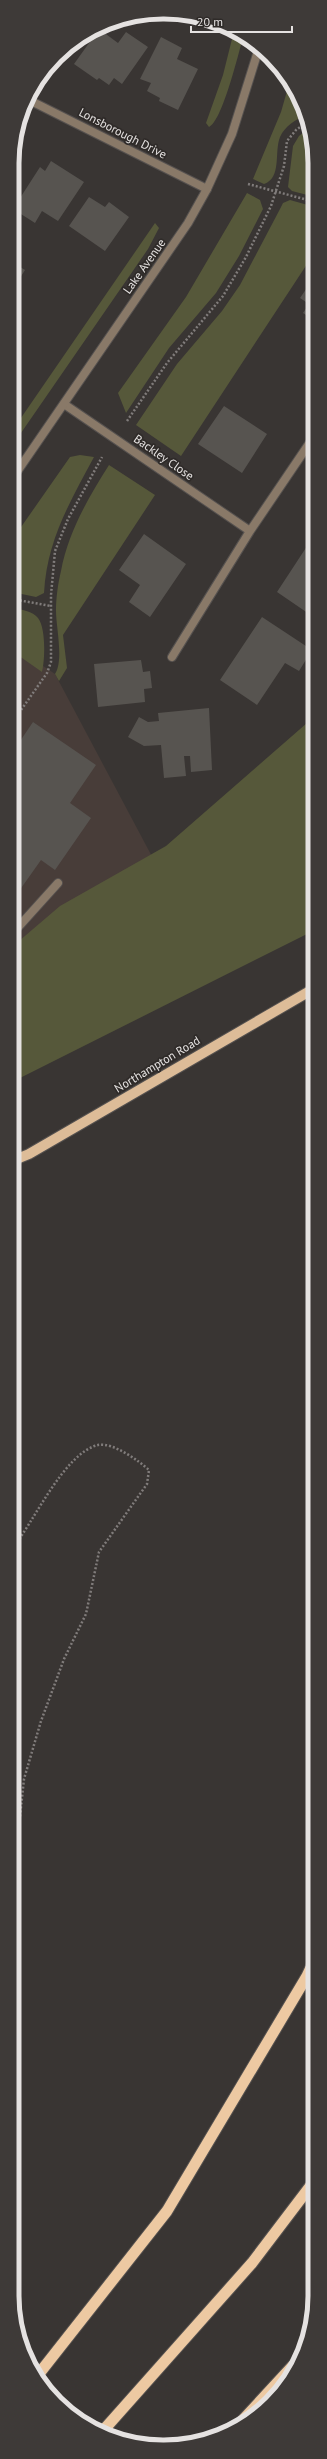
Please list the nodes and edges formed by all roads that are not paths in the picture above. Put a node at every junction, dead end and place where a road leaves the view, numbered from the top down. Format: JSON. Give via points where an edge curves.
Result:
{"nodes":[{"id":1,"x":257,"y":54,"type":"edge"},
{"id":2,"x":33,"y":102,"type":"edge"},
{"id":3,"x":208,"y":189,"type":"junction"},
{"id":4,"x":64,"y":404,"type":"junction"},
{"id":5,"x":308,"y":445,"type":"edge"},
{"id":6,"x":19,"y":469,"type":"edge"},
{"id":7,"x":250,"y":531,"type":"junction"},
{"id":8,"x":172,"y":657,"type":"dead end"},
{"id":9,"x":58,"y":882,"type":"dead end"},
{"id":10,"x":19,"y":926,"type":"edge"},
{"id":11,"x":308,"y":992,"type":"edge"},
{"id":12,"x":19,"y":1158,"type":"edge"},
{"id":13,"x":308,"y":1974,"type":"edge"},
{"id":14,"x":308,"y":2189,"type":"edge"},
{"id":15,"x":40,"y":2372,"type":"edge"},
{"id":16,"x":284,"y":2376,"type":"edge"},
{"id":17,"x":255,"y":2407,"type":"edge"},
{"id":18,"x":106,"y":2428,"type":"edge"}],
"edges":[{"from":1,"to":3,"type":"street","name":"Lake Avenue","via":[[232,134]]},
{"from":2,"to":3,"type":"street","name":"Lonsborough Drive"},
{"from":3,"to":4,"type":"street","name":"Lake Avenue","via":[[188,223]]},
{"from":4,"to":6,"type":"street","name":"Lake Avenue"},
{"from":4,"to":7,"type":"street","name":"Backley Close"},
{"from":5,"to":7,"type":"street"},
{"from":7,"to":8,"type":"street"},
{"from":9,"to":10,"type":"street"},
{"from":11,"to":12,"type":"main road","name":"Northampton Road"},
{"from":13,"to":15,"type":"highway","via":[[167,2211]]},
{"from":14,"to":18,"type":"highway","via":[[252,2263]]},
{"from":16,"to":17,"type":"highway"}]}
